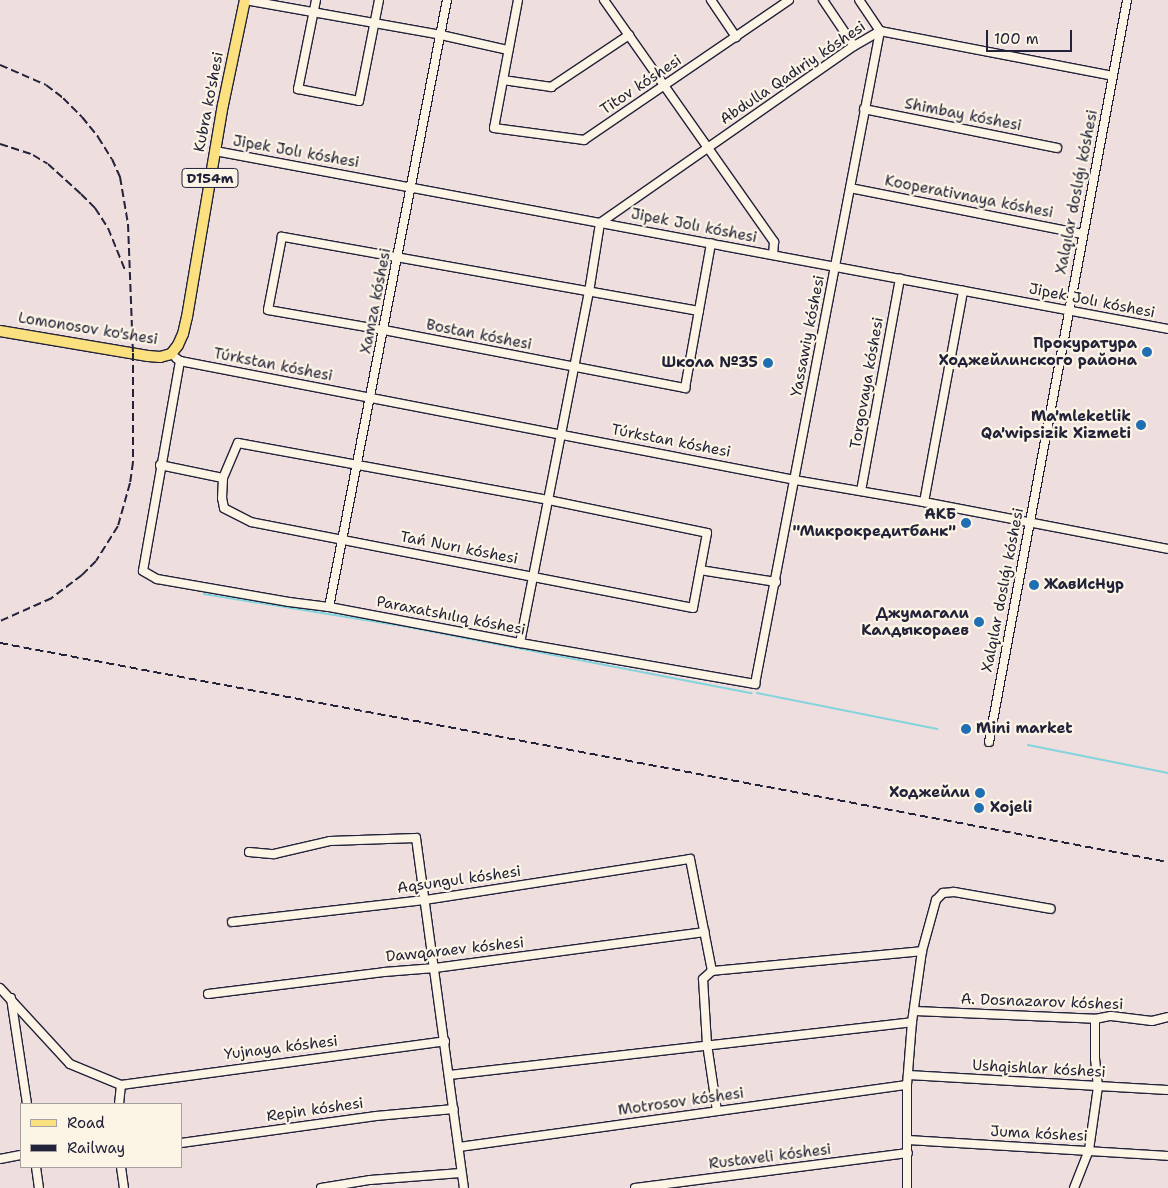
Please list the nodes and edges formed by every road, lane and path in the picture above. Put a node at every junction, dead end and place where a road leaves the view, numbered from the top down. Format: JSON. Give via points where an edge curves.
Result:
{"nodes":[{"id":1,"x":245,"y":0,"type":"edge"},
{"id":2,"x":316,"y":0,"type":"edge"},
{"id":3,"x":379,"y":0,"type":"edge"},
{"id":4,"x":447,"y":0,"type":"edge"},
{"id":5,"x":518,"y":0,"type":"edge"},
{"id":6,"x":604,"y":0,"type":"edge"},
{"id":7,"x":711,"y":0,"type":"edge"},
{"id":8,"x":789,"y":0,"type":"edge"},
{"id":9,"x":823,"y":0,"type":"edge"},
{"id":10,"x":859,"y":0,"type":"edge"},
{"id":11,"x":1127,"y":0,"type":"edge"},
{"id":12,"x":314,"y":12,"type":"junction"},
{"id":13,"x":374,"y":23,"type":"junction"},
{"id":14,"x":880,"y":31,"type":"junction"},
{"id":15,"x":441,"y":35,"type":"junction"},
{"id":16,"x":628,"y":35,"type":"junction"},
{"id":17,"x":736,"y":37,"type":"junction"},
{"id":18,"x":854,"y":46,"type":"junction"},
{"id":19,"x":508,"y":50,"type":"junction"},
{"id":20,"x":1113,"y":76,"type":"junction"},
{"id":21,"x":503,"y":80,"type":"junction"},
{"id":22,"x":664,"y":87,"type":"junction"},
{"id":23,"x":864,"y":110,"type":"junction"},
{"id":24,"x":706,"y":148,"type":"junction"},
{"id":25,"x":1057,"y":148,"type":"dead end"},
{"id":26,"x":215,"y":152,"type":"junction"},
{"id":27,"x":412,"y":187,"type":"junction"},
{"id":28,"x":850,"y":188,"type":"junction"},
{"id":29,"x":600,"y":222,"type":"junction"},
{"id":30,"x":1083,"y":234,"type":"junction"},
{"id":31,"x":711,"y":243,"type":"junction"},
{"id":32,"x":773,"y":255,"type":"junction"},
{"id":33,"x":398,"y":258,"type":"junction"},
{"id":34,"x":835,"y":267,"type":"junction"},
{"id":35,"x":900,"y":279,"type":"junction"},
{"id":36,"x":589,"y":292,"type":"junction"},
{"id":37,"x":963,"y":292,"type":"junction"},
{"id":38,"x":699,"y":311,"type":"junction"},
{"id":39,"x":1069,"y":311,"type":"junction"},
{"id":40,"x":1168,"y":329,"type":"edge"},
{"id":41,"x":384,"y":330,"type":"junction"},
{"id":42,"x":0,"y":331,"type":"edge"},
{"id":43,"x":171,"y":354,"type":"junction"},
{"id":44,"x":180,"y":361,"type":"junction"},
{"id":45,"x":574,"y":368,"type":"junction"},
{"id":46,"x":371,"y":397,"type":"junction"},
{"id":47,"x":561,"y":434,"type":"junction"},
{"id":48,"x":357,"y":464,"type":"junction"},
{"id":49,"x":160,"y":465,"type":"junction"},
{"id":50,"x":223,"y":478,"type":"junction"},
{"id":51,"x":795,"y":480,"type":"junction"},
{"id":52,"x":861,"y":491,"type":"junction"},
{"id":53,"x":548,"y":500,"type":"junction"},
{"id":54,"x":924,"y":502,"type":"junction"},
{"id":55,"x":1029,"y":524,"type":"junction"},
{"id":56,"x":342,"y":539,"type":"junction"},
{"id":57,"x":1168,"y":550,"type":"edge"},
{"id":58,"x":700,"y":570,"type":"junction"},
{"id":59,"x":534,"y":576,"type":"junction"},
{"id":60,"x":776,"y":582,"type":"junction"},
{"id":61,"x":329,"y":607,"type":"junction"},
{"id":62,"x":520,"y":643,"type":"junction"},
{"id":63,"x":755,"y":684,"type":"joint"},
{"id":64,"x":988,"y":742,"type":"dead end"},
{"id":65,"x":249,"y":852,"type":"dead end"},
{"id":66,"x":425,"y":900,"type":"junction"},
{"id":67,"x":1051,"y":910,"type":"dead end"},
{"id":68,"x":232,"y":922,"type":"dead end"},
{"id":69,"x":705,"y":932,"type":"junction"},
{"id":70,"x":922,"y":951,"type":"junction"},
{"id":71,"x":434,"y":968,"type":"junction"},
{"id":72,"x":712,"y":971,"type":"junction"},
{"id":73,"x":0,"y":988,"type":"edge"},
{"id":74,"x":208,"y":994,"type":"dead end"},
{"id":75,"x":11,"y":998,"type":"junction"},
{"id":76,"x":915,"y":1010,"type":"junction"},
{"id":77,"x":1168,"y":1017,"type":"edge"},
{"id":78,"x":1095,"y":1019,"type":"junction"},
{"id":79,"x":912,"y":1022,"type":"junction"},
{"id":80,"x":445,"y":1041,"type":"junction"},
{"id":81,"x":708,"y":1044,"type":"junction"},
{"id":82,"x":449,"y":1075,"type":"junction"},
{"id":83,"x":908,"y":1075,"type":"junction"},
{"id":84,"x":121,"y":1084,"type":"junction"},
{"id":85,"x":907,"y":1085,"type":"junction"},
{"id":86,"x":1098,"y":1087,"type":"junction"},
{"id":87,"x":1168,"y":1090,"type":"edge"},
{"id":88,"x":27,"y":1103,"type":"edge"},
{"id":89,"x":119,"y":1103,"type":"edge"},
{"id":90,"x":454,"y":1109,"type":"junction"},
{"id":91,"x":717,"y":1111,"type":"junction"},
{"id":92,"x":908,"y":1140,"type":"junction"},
{"id":93,"x":182,"y":1142,"type":"edge"},
{"id":94,"x":459,"y":1147,"type":"junction"},
{"id":95,"x":1089,"y":1150,"type":"junction"},
{"id":96,"x":908,"y":1153,"type":"junction"},
{"id":97,"x":20,"y":1155,"type":"edge"},
{"id":98,"x":1168,"y":1156,"type":"edge"},
{"id":99,"x":0,"y":1159,"type":"edge"},
{"id":100,"x":36,"y":1168,"type":"edge"},
{"id":101,"x":121,"y":1168,"type":"edge"},
{"id":102,"x":461,"y":1173,"type":"junction"},
{"id":103,"x":39,"y":1188,"type":"edge"},
{"id":104,"x":124,"y":1188,"type":"edge"},
{"id":105,"x":321,"y":1188,"type":"edge"},
{"id":106,"x":464,"y":1188,"type":"edge"},
{"id":107,"x":636,"y":1188,"type":"edge"},
{"id":108,"x":907,"y":1188,"type":"edge"},
{"id":109,"x":1074,"y":1188,"type":"edge"}],
"edges":[{"from":1,"to":12,"type":"street"},
{"from":1,"to":26,"type":"main road","name":"Kubra ko'shesi","number":"D154m"},
{"from":2,"to":12,"type":"street"},
{"from":3,"to":13,"type":"street"},
{"from":4,"to":15,"type":"street","name":"Xamza kóshesi"},
{"from":5,"to":19,"type":"street"},
{"from":6,"to":16,"type":"street"},
{"from":7,"to":17,"type":"street"},
{"from":8,"to":17,"type":"street","name":"Titov kóshesi"},
{"from":9,"to":18,"type":"street"},
{"from":10,"to":14,"type":"street"},
{"from":11,"to":20,"type":"street","name":"Xalqılar doslıǵı kóshesi"},
{"from":12,"to":13,"type":"street"},
{"from":12,"to":13,"type":"street","via":[[298,89],[359,100]]},
{"from":13,"to":15,"type":"street"},
{"from":14,"to":18,"type":"street","name":"Abdulla Qadıriy kóshesi"},
{"from":14,"to":20,"type":"street","name":"Abdulla Qadıriy kóshesi"},
{"from":14,"to":23,"type":"street","name":"Yassawiy kóshesi"},
{"from":15,"to":19,"type":"street"},
{"from":15,"to":27,"type":"street","name":"Xamza kóshesi"},
{"from":16,"to":21,"type":"street","via":[[551,87]]},
{"from":16,"to":22,"type":"street"},
{"from":17,"to":22,"type":"street","name":"Titov kóshesi"},
{"from":18,"to":24,"type":"street","name":"Abdulla Qadıriy kóshesi"},
{"from":19,"to":21,"type":"street"},
{"from":20,"to":30,"type":"street","name":"Xalqılar doslıǵı kóshesi"},
{"from":21,"to":22,"type":"street","name":"Titov kóshesi","via":[[494,128],[584,140]]},
{"from":22,"to":24,"type":"street"},
{"from":23,"to":25,"type":"street","name":"Shimbay kóshesi"},
{"from":23,"to":28,"type":"street","name":"Yassawiy kóshesi"},
{"from":24,"to":29,"type":"street","name":"Abdulla Qadıriy kóshesi"},
{"from":24,"to":32,"type":"street","via":[[774,242]]},
{"from":26,"to":27,"type":"street","name":"Jipek Jolı kóshesi"},
{"from":26,"to":43,"type":"main road","name":"Kubra ko'shesi","number":"D154m","via":[[185,326]]},
{"from":27,"to":29,"type":"street","name":"Jipek Jolı kóshesi"},
{"from":27,"to":33,"type":"street","name":"Xamza kóshesi"},
{"from":28,"to":30,"type":"street","name":"Kooperativnaya kóshesi"},
{"from":28,"to":34,"type":"street","name":"Yassawiy kóshesi"},
{"from":29,"to":31,"type":"street","name":"Jipek Jolı kóshesi"},
{"from":29,"to":36,"type":"street"},
{"from":30,"to":39,"type":"street","name":"Xalqılar doslıǵı kóshesi"},
{"from":31,"to":32,"type":"street","name":"Jipek Jolı kóshesi"},
{"from":31,"to":38,"type":"street"},
{"from":32,"to":34,"type":"street","name":"Jipek Jolı kóshesi"},
{"from":33,"to":36,"type":"street"},
{"from":33,"to":41,"type":"street","name":"Xamza kóshesi"},
{"from":33,"to":41,"type":"street","name":"Bostan kóshesi","via":[[282,237],[268,310]]},
{"from":34,"to":35,"type":"street","name":"Jipek Jolı kóshesi"},
{"from":34,"to":51,"type":"street","name":"Yassawiy kóshesi"},
{"from":35,"to":37,"type":"street","name":"Jipek Jolı kóshesi"},
{"from":35,"to":52,"type":"street","name":"Torgovaya kóshesi"},
{"from":36,"to":38,"type":"street"},
{"from":36,"to":45,"type":"street"},
{"from":37,"to":39,"type":"street","name":"Jipek Jolı kóshesi"},
{"from":37,"to":54,"type":"street"},
{"from":38,"to":45,"type":"street","name":"Bostan kóshesi","via":[[685,388]]},
{"from":39,"to":40,"type":"street","name":"Jipek Jolı kóshesi"},
{"from":39,"to":55,"type":"street","name":"Xalqılar doslıǵı kóshesi"},
{"from":41,"to":45,"type":"street","name":"Bostan kóshesi"},
{"from":41,"to":46,"type":"street","name":"Xamza kóshesi"},
{"from":42,"to":43,"type":"main road","name":"Lomonosov ko'shesi","via":[[148,356]]},
{"from":43,"to":44,"type":"street","name":"Túrkstan kóshesi"},
{"from":44,"to":46,"type":"street","name":"Túrkstan kóshesi"},
{"from":44,"to":49,"type":"street"},
{"from":45,"to":47,"type":"street"},
{"from":46,"to":47,"type":"street","name":"Túrkstan kóshesi"},
{"from":46,"to":48,"type":"street","name":"Xamza kóshesi"},
{"from":47,"to":51,"type":"street","name":"Túrkstan kóshesi"},
{"from":47,"to":53,"type":"street"},
{"from":48,"to":50,"type":"street","via":[[238,443]]},
{"from":48,"to":53,"type":"street"},
{"from":48,"to":56,"type":"street","name":"Xamza kóshesi"},
{"from":49,"to":50,"type":"street"},
{"from":49,"to":61,"type":"street","name":"Paraxatshılıq kóshesi","via":[[143,571],[157,579]]},
{"from":50,"to":56,"type":"street","name":"Tań Nurı kóshesi","via":[[224,508],[250,522]]},
{"from":51,"to":52,"type":"street","name":"Túrkstan kóshesi"},
{"from":51,"to":60,"type":"street","name":"Yassawiy kóshesi"},
{"from":52,"to":54,"type":"street","name":"Túrkstan kóshesi"},
{"from":53,"to":58,"type":"street","via":[[707,533]]},
{"from":53,"to":59,"type":"street"},
{"from":54,"to":55,"type":"street","name":"Túrkstan kóshesi"},
{"from":55,"to":57,"type":"street","name":"Túrkstan kóshesi"},
{"from":55,"to":64,"type":"street","name":"Xalqılar doslıǵı kóshesi"},
{"from":56,"to":59,"type":"street","name":"Tań Nurı kóshesi"},
{"from":56,"to":61,"type":"street","name":"Xamza kóshesi"},
{"from":58,"to":59,"type":"street","name":"Tań Nurı kóshesi","via":[[693,608]]},
{"from":58,"to":60,"type":"street"},
{"from":59,"to":62,"type":"street"},
{"from":60,"to":63,"type":"street","name":"Yassawiy kóshesi"},
{"from":61,"to":62,"type":"street","name":"Paraxatshılıq kóshesi"},
{"from":62,"to":63,"type":"street","name":"Paraxatshılıq kóshesi"},
{"from":65,"to":66,"type":"street","via":[[274,854],[330,841],[416,838]]},
{"from":66,"to":68,"type":"street","name":"Aqsungul kóshesi"},
{"from":66,"to":69,"type":"street","name":"Aqsungul kóshesi","via":[[690,859]]},
{"from":66,"to":71,"type":"street"},
{"from":67,"to":70,"type":"street","via":[[943,892],[936,900]]},
{"from":69,"to":71,"type":"street","name":"Dawqaraev kóshesi"},
{"from":69,"to":72,"type":"street"},
{"from":70,"to":72,"type":"street"},
{"from":70,"to":76,"type":"street"},
{"from":71,"to":74,"type":"street","name":"Dawqaraev kóshesi"},
{"from":71,"to":80,"type":"street"},
{"from":72,"to":81,"type":"street","via":[[703,979]]},
{"from":73,"to":75,"type":"street"},
{"from":75,"to":84,"type":"street","via":[[70,1064]]},
{"from":75,"to":88,"type":"street"},
{"from":76,"to":78,"type":"street","name":"A. Dosnazarov kóshesi"},
{"from":76,"to":79,"type":"street"},
{"from":77,"to":78,"type":"street","name":"A. Dosnazarov kóshesi","via":[[1152,1021],[1111,1016]]},
{"from":78,"to":86,"type":"street"},
{"from":79,"to":81,"type":"street"},
{"from":79,"to":83,"type":"street"},
{"from":80,"to":82,"type":"street"},
{"from":80,"to":84,"type":"street","name":"Yujnaya kóshesi"},
{"from":81,"to":82,"type":"street"},
{"from":81,"to":91,"type":"street"},
{"from":82,"to":90,"type":"street"},
{"from":83,"to":85,"type":"street"},
{"from":83,"to":86,"type":"street","name":"Ushqishlar kóshesi"},
{"from":84,"to":89,"type":"street"},
{"from":85,"to":91,"type":"street","name":"Motrosov kóshesi"},
{"from":85,"to":92,"type":"street"},
{"from":86,"to":87,"type":"street","name":"Ushqishlar kóshesi"},
{"from":86,"to":95,"type":"street"},
{"from":90,"to":93,"type":"street","name":"Repin kóshesi"},
{"from":90,"to":94,"type":"street"},
{"from":91,"to":94,"type":"street","name":"Motrosov kóshesi"},
{"from":92,"to":95,"type":"street","name":"Juma kóshesi"},
{"from":92,"to":96,"type":"street"},
{"from":94,"to":102,"type":"street"},
{"from":95,"to":98,"type":"street","name":"Juma kóshesi"},
{"from":95,"to":109,"type":"street"},
{"from":96,"to":107,"type":"street","name":"Rustaveli kóshesi"},
{"from":96,"to":108,"type":"street"},
{"from":97,"to":99,"type":"street"},
{"from":100,"to":103,"type":"street"},
{"from":101,"to":104,"type":"street"},
{"from":102,"to":105,"type":"street","via":[[370,1180]]},
{"from":102,"to":106,"type":"street"}]}
